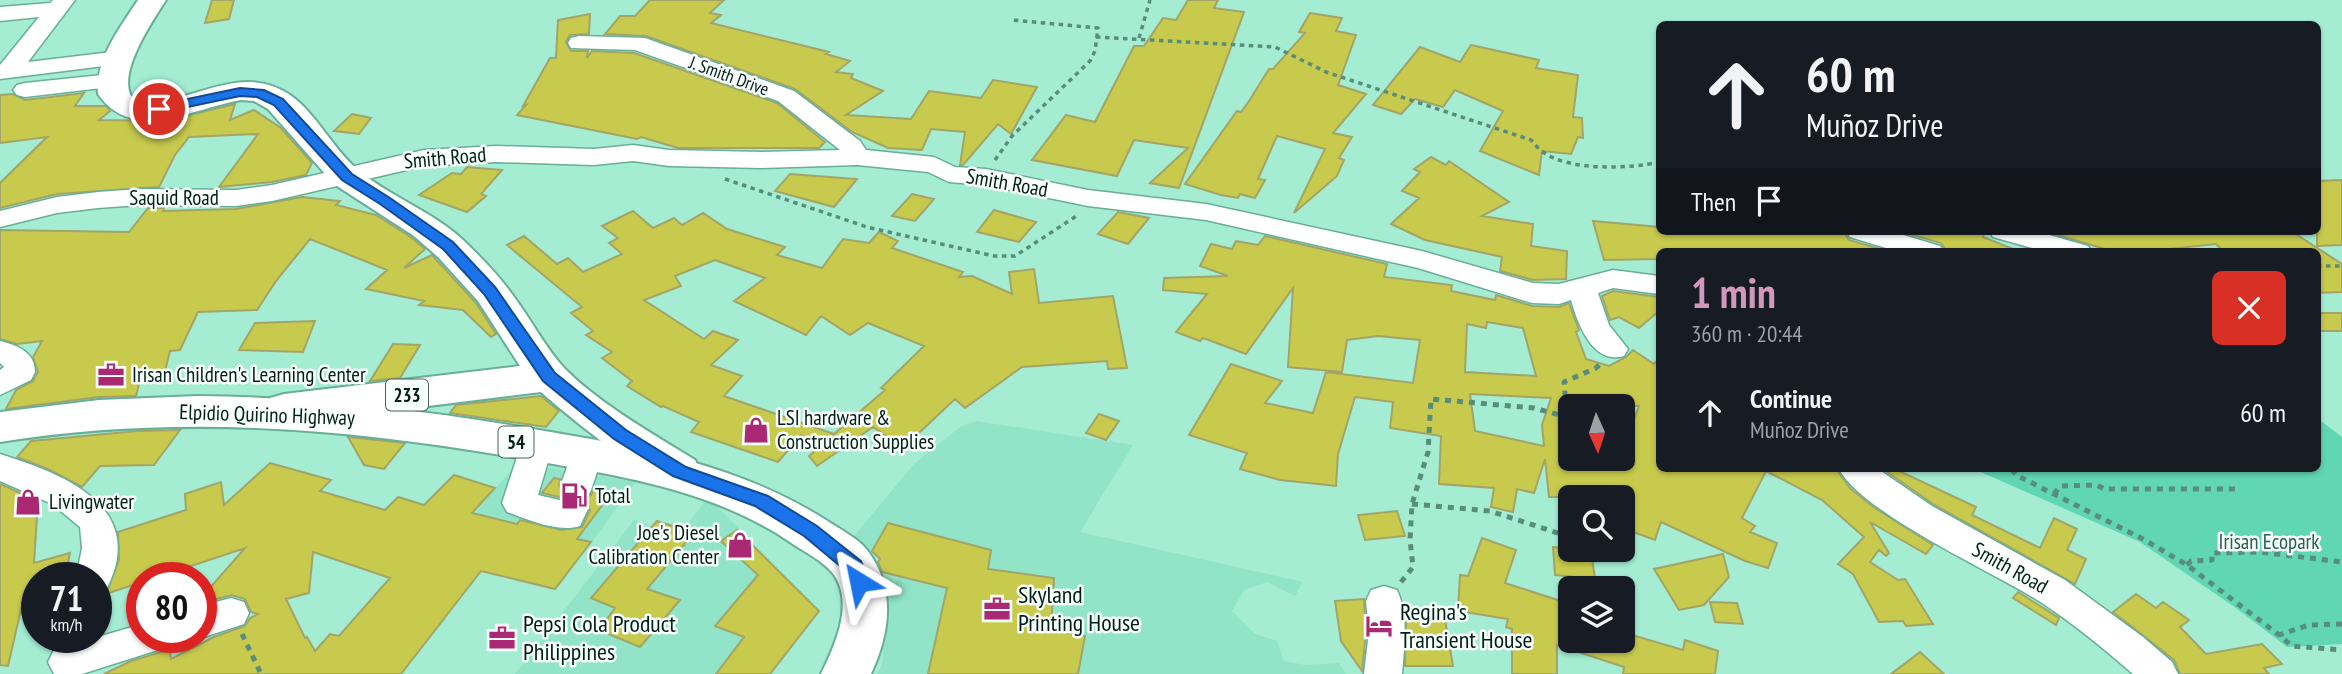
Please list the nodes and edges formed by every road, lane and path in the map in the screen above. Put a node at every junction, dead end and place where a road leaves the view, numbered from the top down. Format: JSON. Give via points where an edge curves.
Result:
{"nodes":[{"id":1,"x":152,"y":0,"type":"edge"},
{"id":2,"x":1150,"y":0,"type":"edge"},
{"id":3,"x":60,"y":4,"type":"edge"},
{"id":4,"x":0,"y":14,"type":"edge"},
{"id":5,"x":1012,"y":20,"type":"dead end"},
{"id":6,"x":1096,"y":37,"type":"junction"},
{"id":7,"x":1139,"y":38,"type":"junction"},
{"id":8,"x":579,"y":43,"type":"dead end"},
{"id":9,"x":116,"y":69,"type":"junction"},
{"id":10,"x":3,"y":79,"type":"edge"},
{"id":11,"x":857,"y":157,"type":"junction"},
{"id":12,"x":1656,"y":163,"type":"edge"},
{"id":13,"x":715,"y":176,"type":"dead end"},
{"id":14,"x":347,"y":177,"type":"junction"},
{"id":15,"x":986,"y":177,"type":"junction"},
{"id":16,"x":1101,"y":200,"type":"junction"},
{"id":17,"x":0,"y":219,"type":"edge"},
{"id":18,"x":1873,"y":235,"type":"edge"},
{"id":19,"x":2017,"y":235,"type":"edge"},
{"id":20,"x":1917,"y":248,"type":"edge"},
{"id":21,"x":2064,"y":248,"type":"edge"},
{"id":22,"x":2321,"y":266,"type":"edge"},
{"id":23,"x":2342,"y":266,"type":"edge"},
{"id":24,"x":1656,"y":285,"type":"edge"},
{"id":25,"x":1583,"y":286,"type":"junction"},
{"id":26,"x":1613,"y":349,"type":"joint"},
{"id":27,"x":0,"y":352,"type":"edge"},
{"id":28,"x":549,"y":377,"type":"junction"},
{"id":29,"x":0,"y":384,"type":"edge"},
{"id":30,"x":264,"y":412,"type":"junction"},
{"id":31,"x":6,"y":423,"type":"edge"},
{"id":32,"x":537,"y":446,"type":"junction"},
{"id":33,"x":0,"y":467,"type":"edge"},
{"id":34,"x":680,"y":472,"type":"junction"},
{"id":35,"x":1859,"y":472,"type":"edge"},
{"id":36,"x":2014,"y":472,"type":"edge"},
{"id":37,"x":579,"y":482,"type":"junction"},
{"id":38,"x":2235,"y":489,"type":"dead end"},
{"id":39,"x":2054,"y":494,"type":"junction"},
{"id":40,"x":1412,"y":504,"type":"junction"},
{"id":41,"x":1558,"y":532,"type":"edge"},
{"id":42,"x":96,"y":562,"type":"edge"},
{"id":43,"x":2342,"y":562,"type":"edge"},
{"id":44,"x":2187,"y":565,"type":"junction"},
{"id":45,"x":1384,"y":601,"type":"joint"},
{"id":46,"x":217,"y":619,"type":"edge"},
{"id":47,"x":2342,"y":624,"type":"edge"},
{"id":48,"x":2279,"y":635,"type":"junction"},
{"id":49,"x":126,"y":643,"type":"edge"},
{"id":50,"x":2342,"y":650,"type":"edge"},
{"id":51,"x":69,"y":658,"type":"edge"},
{"id":52,"x":261,"y":674,"type":"edge"},
{"id":53,"x":846,"y":674,"type":"edge"},
{"id":54,"x":1382,"y":674,"type":"edge"},
{"id":55,"x":2159,"y":674,"type":"edge"}],
"edges":[{"from":1,"to":9,"type":"main road"},
{"from":2,"to":7,"type":"path"},
{"from":3,"to":4,"type":"street"},
{"from":3,"to":10,"type":"street"},
{"from":5,"to":6,"type":"path","via":[[1098,28]]},
{"from":6,"to":7,"type":"path"},
{"from":6,"to":15,"type":"path","via":[[1090,61],[1013,136]]},
{"from":7,"to":12,"type":"path","via":[[1275,47],[1326,72],[1531,140],[1543,152],[1571,164],[1647,167]]},
{"from":8,"to":11,"type":"street","name":"J. Smith Drive","via":[[637,43],[786,96],[851,146]]},
{"from":9,"to":10,"type":"street"},
{"from":9,"to":14,"type":"main road","via":[[111,90],[117,101],[137,110],[240,92],[266,96],[278,102]]},
{"from":11,"to":14,"type":"street","name":"Smith Road","via":[[461,155],[394,163]]},
{"from":11,"to":15,"type":"street","name":"Smith Road","via":[[934,165],[949,174]]},
{"from":13,"to":16,"type":"path","via":[[867,228],[1005,257],[1015,256]]},
{"from":14,"to":17,"type":"street","name":"Saquid Road","via":[[236,198],[98,200]]},
{"from":14,"to":28,"type":"main road","via":[[448,246],[490,290]]},
{"from":15,"to":16,"type":"street","name":"Smith Road"},
{"from":16,"to":25,"type":"street","name":"Smith Road","via":[[1253,222],[1422,260],[1532,293],[1559,294]]},
{"from":18,"to":20,"type":"street"},
{"from":19,"to":21,"type":"street"},
{"from":22,"to":23,"type":"path"},
{"from":24,"to":25,"type":"street","name":"Smith Road","via":[[1613,279]]},
{"from":25,"to":26,"type":"street","via":[[1597,335]]},
{"from":26,"to":40,"type":"path","via":[[1596,368],[1564,382],[1566,417],[1534,408],[1431,399],[1429,452]]},
{"from":27,"to":29,"type":"street","via":[[20,365],[20,372]]},
{"from":28,"to":30,"type":"main road","number":"233"},
{"from":28,"to":34,"type":"main road","via":[[620,435]]},
{"from":30,"to":31,"type":"main road","name":"Elpidio Quirino Highway","number":"54","via":[[104,415]]},
{"from":30,"to":32,"type":"main road","name":"Elpidio Quirino Highway","number":"54","via":[[451,429]]},
{"from":32,"to":37,"type":"main road","name":"Elpidio Quirino Highway","number":"54"},
{"from":32,"to":37,"type":"street","via":[[519,503],[568,516]]},
{"from":33,"to":42,"type":"street","via":[[80,506],[96,520]]},
{"from":34,"to":37,"type":"main road","name":"Elpidio Quirino Highway","number":"54"},
{"from":34,"to":53,"type":"main road","name":"Elpidio Quirino Highway","number":"54","via":[[761,501],[810,531],[854,567],[864,596],[864,628],[859,651]]},
{"from":35,"to":55,"type":"street","name":"Smith Road","via":[[1917,516],[2088,614]]},
{"from":36,"to":39,"type":"path"},
{"from":38,"to":39,"type":"path","via":[[2072,485],[2060,486]]},
{"from":39,"to":44,"type":"path"},
{"from":40,"to":41,"type":"path","via":[[1490,511]]},
{"from":40,"to":45,"type":"path","via":[[1413,567]]},
{"from":43,"to":44,"type":"path","via":[[2260,552],[2212,553],[2212,560]]},
{"from":44,"to":48,"type":"path"},
{"from":45,"to":54,"type":"street","via":[[1387,632]]},
{"from":46,"to":52,"type":"path"},
{"from":47,"to":48,"type":"path","via":[[2309,625]]},
{"from":48,"to":50,"type":"path","via":[[2292,646]]},
{"from":49,"to":51,"type":"street"}]}
